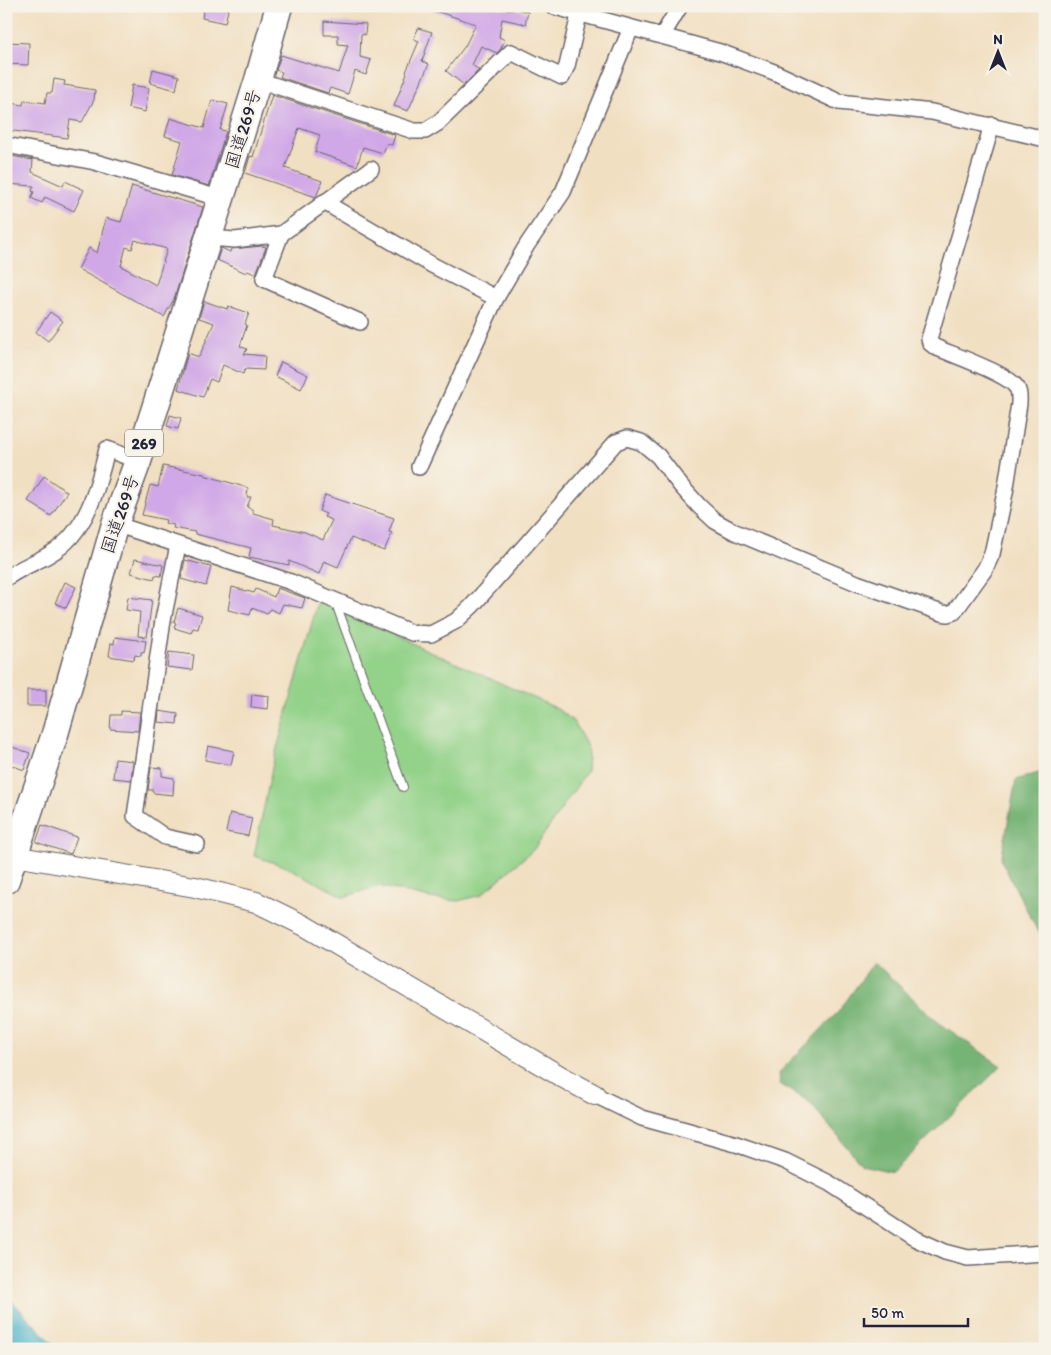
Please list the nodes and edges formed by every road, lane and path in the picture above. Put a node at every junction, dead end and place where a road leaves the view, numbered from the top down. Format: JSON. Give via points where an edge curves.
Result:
{"nodes":[{"id":1,"x":280,"y":6,"type":"edge"},
{"id":2,"x":552,"y":6,"type":"edge"},
{"id":3,"x":680,"y":6,"type":"edge"},
{"id":4,"x":579,"y":15,"type":"junction"},
{"id":5,"x":631,"y":28,"type":"junction"},
{"id":6,"x":662,"y":36,"type":"junction"},
{"id":7,"x":258,"y":80,"type":"junction"},
{"id":8,"x":992,"y":126,"type":"junction"},
{"id":9,"x":1045,"y":138,"type":"edge"},
{"id":10,"x":6,"y":145,"type":"edge"},
{"id":11,"x":371,"y":169,"type":"dead end"},
{"id":12,"x":222,"y":199,"type":"junction"},
{"id":13,"x":324,"y":202,"type":"junction"},
{"id":14,"x":281,"y":234,"type":"junction"},
{"id":15,"x":208,"y":238,"type":"junction"},
{"id":16,"x":496,"y":298,"type":"junction"},
{"id":17,"x":360,"y":322,"type":"dead end"},
{"id":18,"x":138,"y":461,"type":"junction"},
{"id":19,"x":419,"y":468,"type":"dead end"},
{"id":20,"x":115,"y":524,"type":"junction"},
{"id":21,"x":178,"y":545,"type":"junction"},
{"id":22,"x":6,"y":561,"type":"edge"},
{"id":23,"x":21,"y":567,"type":"junction"},
{"id":24,"x":6,"y":578,"type":"edge"},
{"id":25,"x":335,"y":600,"type":"junction"},
{"id":26,"x":403,"y":787,"type":"dead end"},
{"id":27,"x":197,"y":844,"type":"dead end"},
{"id":28,"x":10,"y":868,"type":"edge"},
{"id":29,"x":595,"y":1095,"type":"joint"},
{"id":30,"x":1045,"y":1253,"type":"edge"}],
"edges":[{"from":1,"to":7,"type":"highway","name":"国道269号","number":"269"},
{"from":2,"to":4,"type":"street"},
{"from":3,"to":6,"type":"street"},
{"from":4,"to":5,"type":"street"},
{"from":4,"to":7,"type":"street","via":[[562,77],[510,52],[425,132]]},
{"from":5,"to":6,"type":"street"},
{"from":5,"to":16,"type":"street","via":[[563,192]]},
{"from":6,"to":8,"type":"street","via":[[720,52],[774,72],[839,102],[932,112]]},
{"from":7,"to":12,"type":"highway","name":"国道269号","number":"269"},
{"from":8,"to":9,"type":"street"},
{"from":8,"to":25,"type":"street","via":[[929,339],[935,347],[1006,377],[1017,387],[1019,404],[992,554],[954,612],[942,613],[857,583],[735,532],[698,506],[658,456],[641,442],[627,438],[616,442],[456,621],[431,634],[412,633]]},
{"from":10,"to":12,"type":"street","via":[[94,162]]},
{"from":11,"to":13,"type":"street"},
{"from":12,"to":15,"type":"highway","name":"国道269号","number":"269"},
{"from":13,"to":14,"type":"street"},
{"from":13,"to":16,"type":"street"},
{"from":14,"to":15,"type":"street","via":[[235,240]]},
{"from":14,"to":17,"type":"street","via":[[264,279]]},
{"from":15,"to":18,"type":"highway","name":"国道269号","number":"269"},
{"from":16,"to":19,"type":"street"},
{"from":18,"to":20,"type":"highway","name":"国道269号","number":"269"},
{"from":18,"to":23,"type":"street","via":[[107,449],[100,482],[89,510],[74,532],[51,554]]},
{"from":20,"to":21,"type":"street"},
{"from":20,"to":28,"type":"highway","name":"国道269号","number":"269","via":[[55,734]]},
{"from":21,"to":25,"type":"street"},
{"from":21,"to":27,"type":"street","via":[[163,620],[135,816],[165,837]]},
{"from":22,"to":23,"type":"street"},
{"from":23,"to":24,"type":"street"},
{"from":25,"to":26,"type":"lane"},
{"from":28,"to":29,"type":"street","via":[[195,887],[256,902],[305,926]]},
{"from":29,"to":30,"type":"street","via":[[642,1118],[785,1161],[829,1183],[914,1238],[945,1252],[968,1258]]}]}
